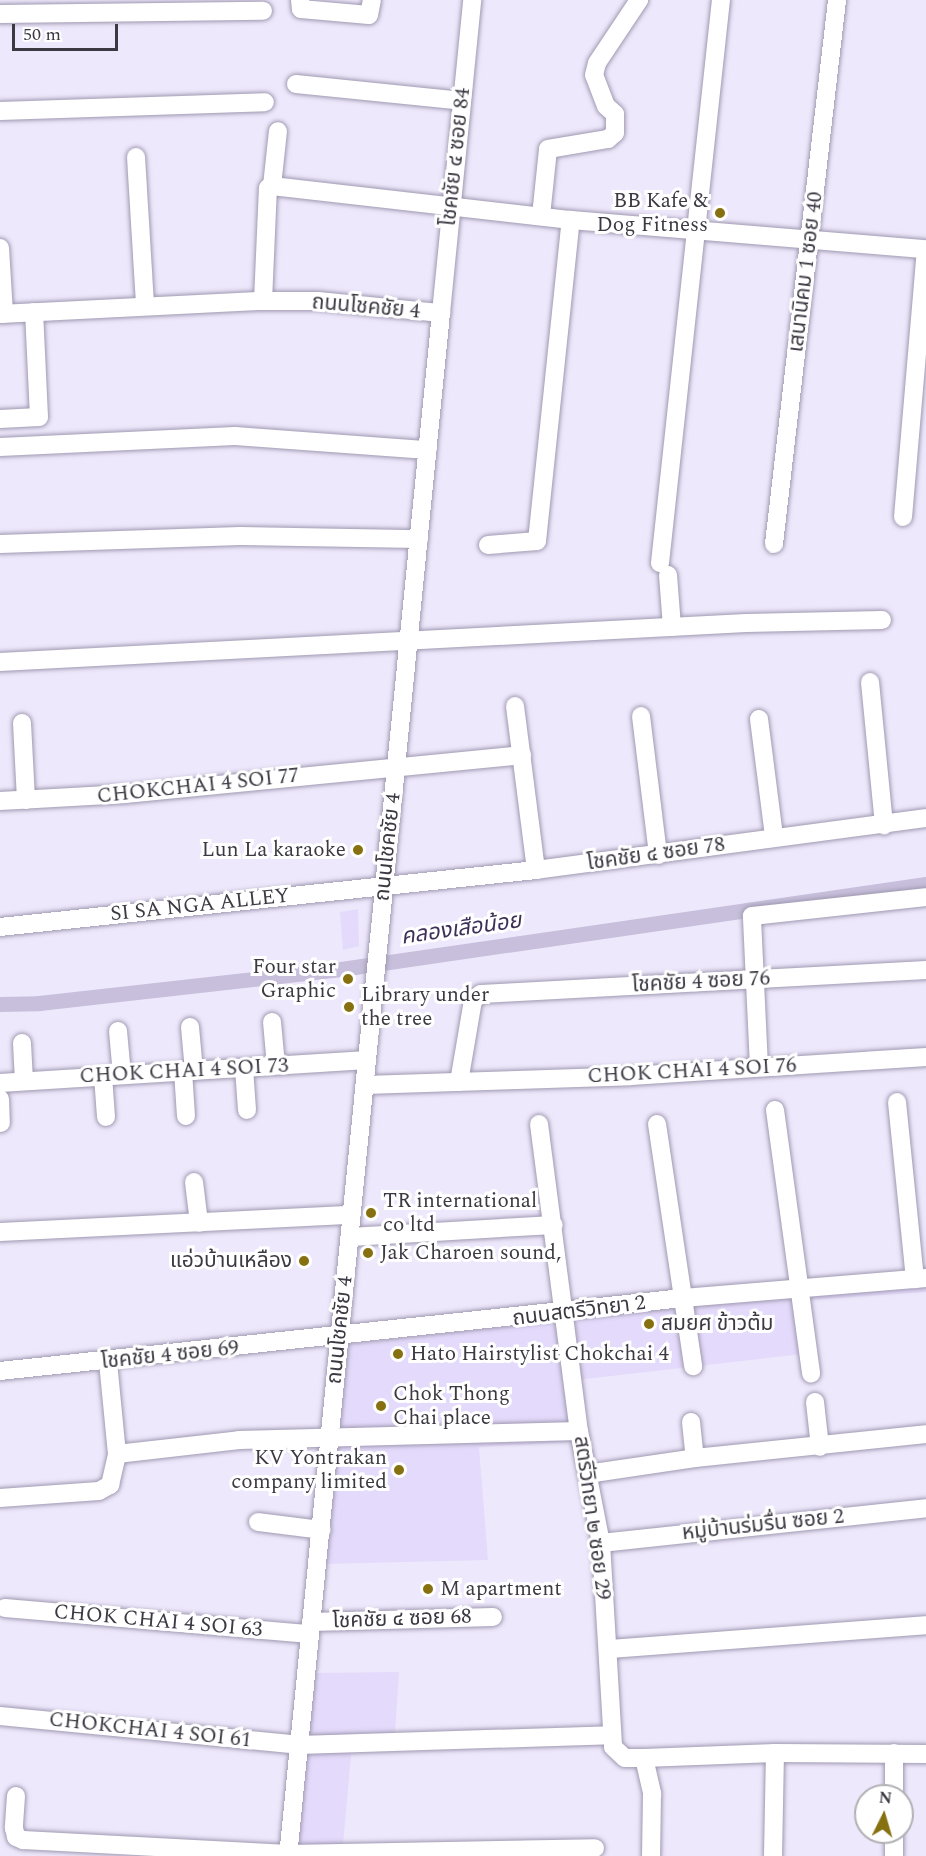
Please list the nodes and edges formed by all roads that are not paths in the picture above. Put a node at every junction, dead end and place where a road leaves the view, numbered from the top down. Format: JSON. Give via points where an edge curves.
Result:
{"nodes":[{"id":1,"x":300,"y":0,"type":"edge"},
{"id":2,"x":372,"y":0,"type":"edge"},
{"id":3,"x":472,"y":0,"type":"edge"},
{"id":4,"x":639,"y":0,"type":"edge"},
{"id":5,"x":721,"y":0,"type":"edge"},
{"id":6,"x":837,"y":0,"type":"edge"},
{"id":7,"x":263,"y":11,"type":"dead end"},
{"id":8,"x":0,"y":14,"type":"edge"},
{"id":9,"x":296,"y":84,"type":"dead end"},
{"id":10,"x":462,"y":101,"type":"junction"},
{"id":11,"x":265,"y":102,"type":"dead end"},
{"id":12,"x":0,"y":111,"type":"edge"},
{"id":13,"x":278,"y":131,"type":"dead end"},
{"id":14,"x":136,"y":157,"type":"dead end"},
{"id":15,"x":272,"y":186,"type":"junction"},
{"id":16,"x":452,"y":205,"type":"junction"},
{"id":17,"x":541,"y":216,"type":"junction"},
{"id":18,"x":572,"y":220,"type":"junction"},
{"id":19,"x":695,"y":229,"type":"junction"},
{"id":20,"x":810,"y":240,"type":"junction"},
{"id":21,"x":0,"y":248,"type":"edge"},
{"id":22,"x":926,"y":250,"type":"edge"},
{"id":23,"x":263,"y":301,"type":"junction"},
{"id":24,"x":145,"y":306,"type":"junction"},
{"id":25,"x":34,"y":312,"type":"junction"},
{"id":26,"x":441,"y":313,"type":"junction"},
{"id":27,"x":2,"y":314,"type":"edge"},
{"id":28,"x":0,"y":419,"type":"edge"},
{"id":29,"x":0,"y":447,"type":"edge"},
{"id":30,"x":428,"y":450,"type":"junction"},
{"id":31,"x":903,"y":517,"type":"dead end"},
{"id":32,"x":419,"y":539,"type":"junction"},
{"id":33,"x":0,"y":544,"type":"edge"},
{"id":34,"x":774,"y":544,"type":"dead end"},
{"id":35,"x":488,"y":545,"type":"dead end"},
{"id":36,"x":882,"y":620,"type":"dead end"},
{"id":37,"x":672,"y":627,"type":"junction"},
{"id":38,"x":408,"y":643,"type":"junction"},
{"id":39,"x":0,"y":662,"type":"edge"},
{"id":40,"x":870,"y":682,"type":"dead end"},
{"id":41,"x":515,"y":706,"type":"dead end"},
{"id":42,"x":641,"y":716,"type":"dead end"},
{"id":43,"x":759,"y":719,"type":"dead end"},
{"id":44,"x":22,"y":723,"type":"dead end"},
{"id":45,"x":522,"y":755,"type":"junction"},
{"id":46,"x":396,"y":765,"type":"junction"},
{"id":47,"x":26,"y":800,"type":"junction"},
{"id":48,"x":0,"y":801,"type":"edge"},
{"id":49,"x":926,"y":818,"type":"edge"},
{"id":50,"x":884,"y":825,"type":"junction"},
{"id":51,"x":774,"y":836,"type":"junction"},
{"id":52,"x":658,"y":855,"type":"junction"},
{"id":53,"x":536,"y":870,"type":"junction"},
{"id":54,"x":384,"y":885,"type":"junction"},
{"id":55,"x":926,"y":897,"type":"edge"},
{"id":56,"x":8,"y":926,"type":"edge"},
{"id":57,"x":926,"y":970,"type":"edge"},
{"id":58,"x":752,"y":979,"type":"junction"},
{"id":59,"x":272,"y":1022,"type":"dead end"},
{"id":60,"x":190,"y":1027,"type":"dead end"},
{"id":61,"x":118,"y":1031,"type":"dead end"},
{"id":62,"x":22,"y":1043,"type":"dead end"},
{"id":63,"x":926,"y":1057,"type":"edge"},
{"id":64,"x":367,"y":1060,"type":"junction"},
{"id":65,"x":276,"y":1065,"type":"junction"},
{"id":66,"x":759,"y":1067,"type":"junction"},
{"id":67,"x":244,"y":1068,"type":"junction"},
{"id":68,"x":188,"y":1071,"type":"junction"},
{"id":69,"x":122,"y":1075,"type":"junction"},
{"id":70,"x":103,"y":1076,"type":"junction"},
{"id":71,"x":24,"y":1081,"type":"junction"},
{"id":72,"x":459,"y":1082,"type":"junction"},
{"id":73,"x":0,"y":1083,"type":"edge"},
{"id":74,"x":365,"y":1085,"type":"junction"},
{"id":75,"x":0,"y":1099,"type":"edge"},
{"id":76,"x":897,"y":1102,"type":"dead end"},
{"id":77,"x":247,"y":1110,"type":"dead end"},
{"id":78,"x":775,"y":1110,"type":"dead end"},
{"id":79,"x":186,"y":1116,"type":"dead end"},
{"id":80,"x":106,"y":1117,"type":"dead end"},
{"id":81,"x":1,"y":1123,"type":"edge"},
{"id":82,"x":539,"y":1124,"type":"dead end"},
{"id":83,"x":657,"y":1124,"type":"dead end"},
{"id":84,"x":194,"y":1182,"type":"dead end"},
{"id":85,"x":352,"y":1215,"type":"junction"},
{"id":86,"x":199,"y":1222,"type":"junction"},
{"id":87,"x":554,"y":1225,"type":"junction"},
{"id":88,"x":0,"y":1232,"type":"edge"},
{"id":89,"x":350,"y":1237,"type":"junction"},
{"id":90,"x":920,"y":1278,"type":"edge"},
{"id":91,"x":801,"y":1290,"type":"junction"},
{"id":92,"x":683,"y":1298,"type":"junction"},
{"id":93,"x":564,"y":1313,"type":"junction"},
{"id":94,"x":340,"y":1336,"type":"junction"},
{"id":95,"x":108,"y":1362,"type":"junction"},
{"id":96,"x":693,"y":1366,"type":"dead end"},
{"id":97,"x":0,"y":1371,"type":"edge"},
{"id":98,"x":812,"y":1374,"type":"dead end"},
{"id":99,"x":815,"y":1402,"type":"dead end"},
{"id":100,"x":691,"y":1422,"type":"dead end"},
{"id":101,"x":579,"y":1431,"type":"junction"},
{"id":102,"x":926,"y":1434,"type":"edge"},
{"id":103,"x":330,"y":1439,"type":"junction"},
{"id":104,"x":820,"y":1447,"type":"junction"},
{"id":105,"x":117,"y":1454,"type":"junction"},
{"id":106,"x":695,"y":1458,"type":"junction"},
{"id":107,"x":587,"y":1474,"type":"junction"},
{"id":108,"x":0,"y":1498,"type":"edge"},
{"id":109,"x":926,"y":1508,"type":"edge"},
{"id":110,"x":258,"y":1522,"type":"dead end"},
{"id":111,"x":321,"y":1530,"type":"junction"},
{"id":112,"x":601,"y":1543,"type":"junction"},
{"id":113,"x":5,"y":1608,"type":"dead end"},
{"id":114,"x":493,"y":1617,"type":"dead end"},
{"id":115,"x":926,"y":1625,"type":"edge"},
{"id":116,"x":311,"y":1628,"type":"junction"},
{"id":117,"x":609,"y":1649,"type":"junction"},
{"id":118,"x":0,"y":1716,"type":"edge"},
{"id":119,"x":611,"y":1735,"type":"junction"},
{"id":120,"x":299,"y":1745,"type":"junction"},
{"id":121,"x":775,"y":1753,"type":"junction"},
{"id":122,"x":894,"y":1753,"type":"junction"},
{"id":123,"x":926,"y":1754,"type":"edge"},
{"id":124,"x":644,"y":1758,"type":"junction"},
{"id":125,"x":894,"y":1784,"type":"edge"},
{"id":126,"x":16,"y":1796,"type":"dead end"},
{"id":127,"x":595,"y":1848,"type":"dead end"},
{"id":128,"x":289,"y":1855,"type":"edge"},
{"id":129,"x":651,"y":1856,"type":"edge"},
{"id":130,"x":773,"y":1856,"type":"edge"}],
"edges":[{"from":1,"to":2,"type":"street","via":[[301,9],[369,15]]},
{"from":3,"to":10,"type":"street","name":"โชคชัย ๔ ซอย 84"},
{"from":4,"to":17,"type":"street","via":[[597,63],[594,75],[603,99],[615,114],[615,133],[608,139],[548,149]]},
{"from":5,"to":19,"type":"street"},
{"from":6,"to":20,"type":"street","name":"เสนานิคม 1 ซอย 40"},
{"from":7,"to":8,"type":"street"},
{"from":9,"to":10,"type":"street"},
{"from":10,"to":16,"type":"street","name":"โชคชัย ๔ ซอย 84"},
{"from":11,"to":12,"type":"street"},
{"from":13,"to":15,"type":"street"},
{"from":14,"to":24,"type":"street"},
{"from":15,"to":16,"type":"street"},
{"from":15,"to":23,"type":"street","via":[[268,188]]},
{"from":16,"to":17,"type":"street"},
{"from":16,"to":26,"type":"street","name":"โชคชัย ๔ ซอย 84"},
{"from":17,"to":18,"type":"street"},
{"from":18,"to":19,"type":"street"},
{"from":18,"to":35,"type":"street","via":[[537,541]]},
{"from":19,"to":20,"type":"street"},
{"from":19,"to":37,"type":"street","via":[[664,569]]},
{"from":20,"to":22,"type":"street"},
{"from":20,"to":34,"type":"street","name":"เสนานิคม 1 ซอย 40"},
{"from":21,"to":27,"type":"street"},
{"from":22,"to":31,"type":"street"},
{"from":23,"to":24,"type":"street","name":"ถนนโชคชัย 4"},
{"from":23,"to":26,"type":"street","name":"ถนนโชคชัย 4","via":[[318,301]]},
{"from":24,"to":25,"type":"street","name":"ถนนโชคชัย 4"},
{"from":25,"to":27,"type":"street","name":"ถนนโชคชัย 4"},
{"from":25,"to":28,"type":"street","via":[[39,417]]},
{"from":26,"to":30,"type":"street","name":"ถนนโชคชัย 4"},
{"from":29,"to":30,"type":"street","via":[[235,436]]},
{"from":30,"to":32,"type":"street","name":"ถนนโชคชัย 4"},
{"from":32,"to":33,"type":"street","via":[[240,536]]},
{"from":32,"to":38,"type":"street","name":"ถนนโชคชัย 4"},
{"from":36,"to":37,"type":"street"},
{"from":37,"to":38,"type":"street"},
{"from":38,"to":39,"type":"street"},
{"from":38,"to":46,"type":"street","name":"ถนนโชคชัย 4"},
{"from":40,"to":50,"type":"street"},
{"from":41,"to":45,"type":"street"},
{"from":42,"to":52,"type":"street"},
{"from":43,"to":51,"type":"street"},
{"from":44,"to":47,"type":"street"},
{"from":45,"to":46,"type":"street","name":"CHOKCHAI 4 SOI 77"},
{"from":45,"to":53,"type":"street"},
{"from":46,"to":47,"type":"street","name":"CHOKCHAI 4 SOI 77","via":[[126,794]]},
{"from":46,"to":54,"type":"street","name":"ถนนโชคชัย 4"},
{"from":47,"to":48,"type":"street","name":"CHOKCHAI 4 SOI 77"},
{"from":49,"to":50,"type":"street","name":"โชคชัย ๔ ซอย 78"},
{"from":50,"to":51,"type":"street","name":"โชคชัย ๔ ซอย 78"},
{"from":51,"to":52,"type":"street","name":"โชคชัย ๔ ซอย 78"},
{"from":52,"to":53,"type":"street","name":"โชคชัย ๔ ซอย 78"},
{"from":53,"to":54,"type":"street","name":"โชคชัย ๔ ซอย 78"},
{"from":54,"to":56,"type":"street","name":"SI SA NGA ALLEY"},
{"from":54,"to":64,"type":"street","name":"ถนนโชคชัย 4"},
{"from":55,"to":58,"type":"street","via":[[752,916]]},
{"from":57,"to":58,"type":"street","name":"โชคชัย 4 ซอย 76"},
{"from":58,"to":66,"type":"street"},
{"from":58,"to":72,"type":"street","name":"โชคชัย 4 ซอย 76","via":[[476,996]]},
{"from":59,"to":65,"type":"street"},
{"from":60,"to":68,"type":"street"},
{"from":61,"to":69,"type":"street"},
{"from":62,"to":71,"type":"street"},
{"from":63,"to":66,"type":"street","name":"CHOK CHAI 4 SOI 76"},
{"from":64,"to":65,"type":"street","name":"CHOK CHAI 4 SOI 73"},
{"from":64,"to":74,"type":"street","name":"ถนนโชคชัย 4"},
{"from":65,"to":67,"type":"street","name":"CHOK CHAI 4 SOI 73"},
{"from":66,"to":72,"type":"street","name":"CHOK CHAI 4 SOI 76"},
{"from":67,"to":68,"type":"street","name":"CHOK CHAI 4 SOI 73"},
{"from":67,"to":77,"type":"street"},
{"from":68,"to":69,"type":"street","name":"CHOK CHAI 4 SOI 73"},
{"from":68,"to":79,"type":"street"},
{"from":69,"to":70,"type":"street","name":"CHOK CHAI 4 SOI 73"},
{"from":70,"to":71,"type":"street","name":"CHOK CHAI 4 SOI 73"},
{"from":70,"to":80,"type":"street"},
{"from":71,"to":73,"type":"street","name":"CHOK CHAI 4 SOI 73"},
{"from":72,"to":74,"type":"street","name":"CHOK CHAI 4 SOI 76"},
{"from":74,"to":85,"type":"street","name":"ถนนโชคชัย 4"},
{"from":75,"to":81,"type":"street"},
{"from":76,"to":90,"type":"street"},
{"from":78,"to":91,"type":"street"},
{"from":82,"to":87,"type":"street","name":"สตรีวิทยา ๒ ซอย 29"},
{"from":83,"to":92,"type":"street"},
{"from":84,"to":86,"type":"street"},
{"from":85,"to":86,"type":"street"},
{"from":85,"to":89,"type":"street","name":"ถนนโชคชัย 4"},
{"from":86,"to":88,"type":"street"},
{"from":87,"to":89,"type":"street"},
{"from":87,"to":93,"type":"street","name":"สตรีวิทยา ๒ ซอย 29"},
{"from":89,"to":94,"type":"street","name":"ถนนโชคชัย 4"},
{"from":90,"to":91,"type":"street","name":"ถนนสตรีวิทยา 2"},
{"from":91,"to":92,"type":"street","name":"ถนนสตรีวิทยา 2"},
{"from":91,"to":98,"type":"street"},
{"from":92,"to":93,"type":"street","name":"ถนนสตรีวิทยา 2"},
{"from":92,"to":96,"type":"street"},
{"from":93,"to":94,"type":"street","name":"ถนนสตรีวิทยา 2"},
{"from":93,"to":101,"type":"street","name":"สตรีวิทยา ๒ ซอย 29"},
{"from":94,"to":95,"type":"street","name":"โชคชัย 4 ซอย 69"},
{"from":94,"to":103,"type":"street","name":"ถนนโชคชัย 4"},
{"from":95,"to":97,"type":"street","name":"โชคชัย 4 ซอย 69"},
{"from":95,"to":105,"type":"street"},
{"from":99,"to":104,"type":"street"},
{"from":100,"to":106,"type":"street"},
{"from":101,"to":103,"type":"street"},
{"from":101,"to":107,"type":"street","name":"สตรีวิทยา ๒ ซอย 29"},
{"from":102,"to":104,"type":"street"},
{"from":103,"to":105,"type":"street","via":[[239,1440]]},
{"from":103,"to":111,"type":"street","name":"ถนนโชคชัย 4"},
{"from":104,"to":106,"type":"street"},
{"from":105,"to":108,"type":"street","via":[[110,1485],[99,1491]]},
{"from":106,"to":107,"type":"street"},
{"from":107,"to":112,"type":"street","name":"สตรีวิทยา ๒ ซอย 29"},
{"from":109,"to":112,"type":"street","name":"หมู่บ้านร่มรื่น ซอย 2"},
{"from":110,"to":111,"type":"street"},
{"from":111,"to":116,"type":"street","name":"ถนนโชคชัย 4"},
{"from":112,"to":117,"type":"street","name":"สตรีวิทยา ๒ ซอย 29"},
{"from":113,"to":116,"type":"street","name":"CHOK CHAI 4 SOI 63"},
{"from":114,"to":116,"type":"street","name":"โชคชัย ๔ ซอย 68"},
{"from":115,"to":117,"type":"street"},
{"from":116,"to":120,"type":"street","name":"ถนนโชคชัย 4"},
{"from":117,"to":119,"type":"street","name":"สตรีวิทยา ๒ ซอย 29"},
{"from":118,"to":120,"type":"street","name":"CHOKCHAI 4 SOI 61"},
{"from":119,"to":120,"type":"street","name":"CHOKCHAI 4 SOI 61"},
{"from":119,"to":124,"type":"street","name":"สตรีวิทยา ๒ ซอย 29","via":[[620,1756]]},
{"from":120,"to":128,"type":"street","name":"ถนนโชคชัย 4"},
{"from":121,"to":122,"type":"street"},
{"from":121,"to":124,"type":"street"},
{"from":121,"to":130,"type":"street"},
{"from":122,"to":123,"type":"street"},
{"from":122,"to":125,"type":"street"},
{"from":124,"to":129,"type":"street","via":[[652,1794]]},
{"from":126,"to":128,"type":"street","via":[[14,1828],[16,1837],[23,1840]]},
{"from":127,"to":128,"type":"street"}]}
